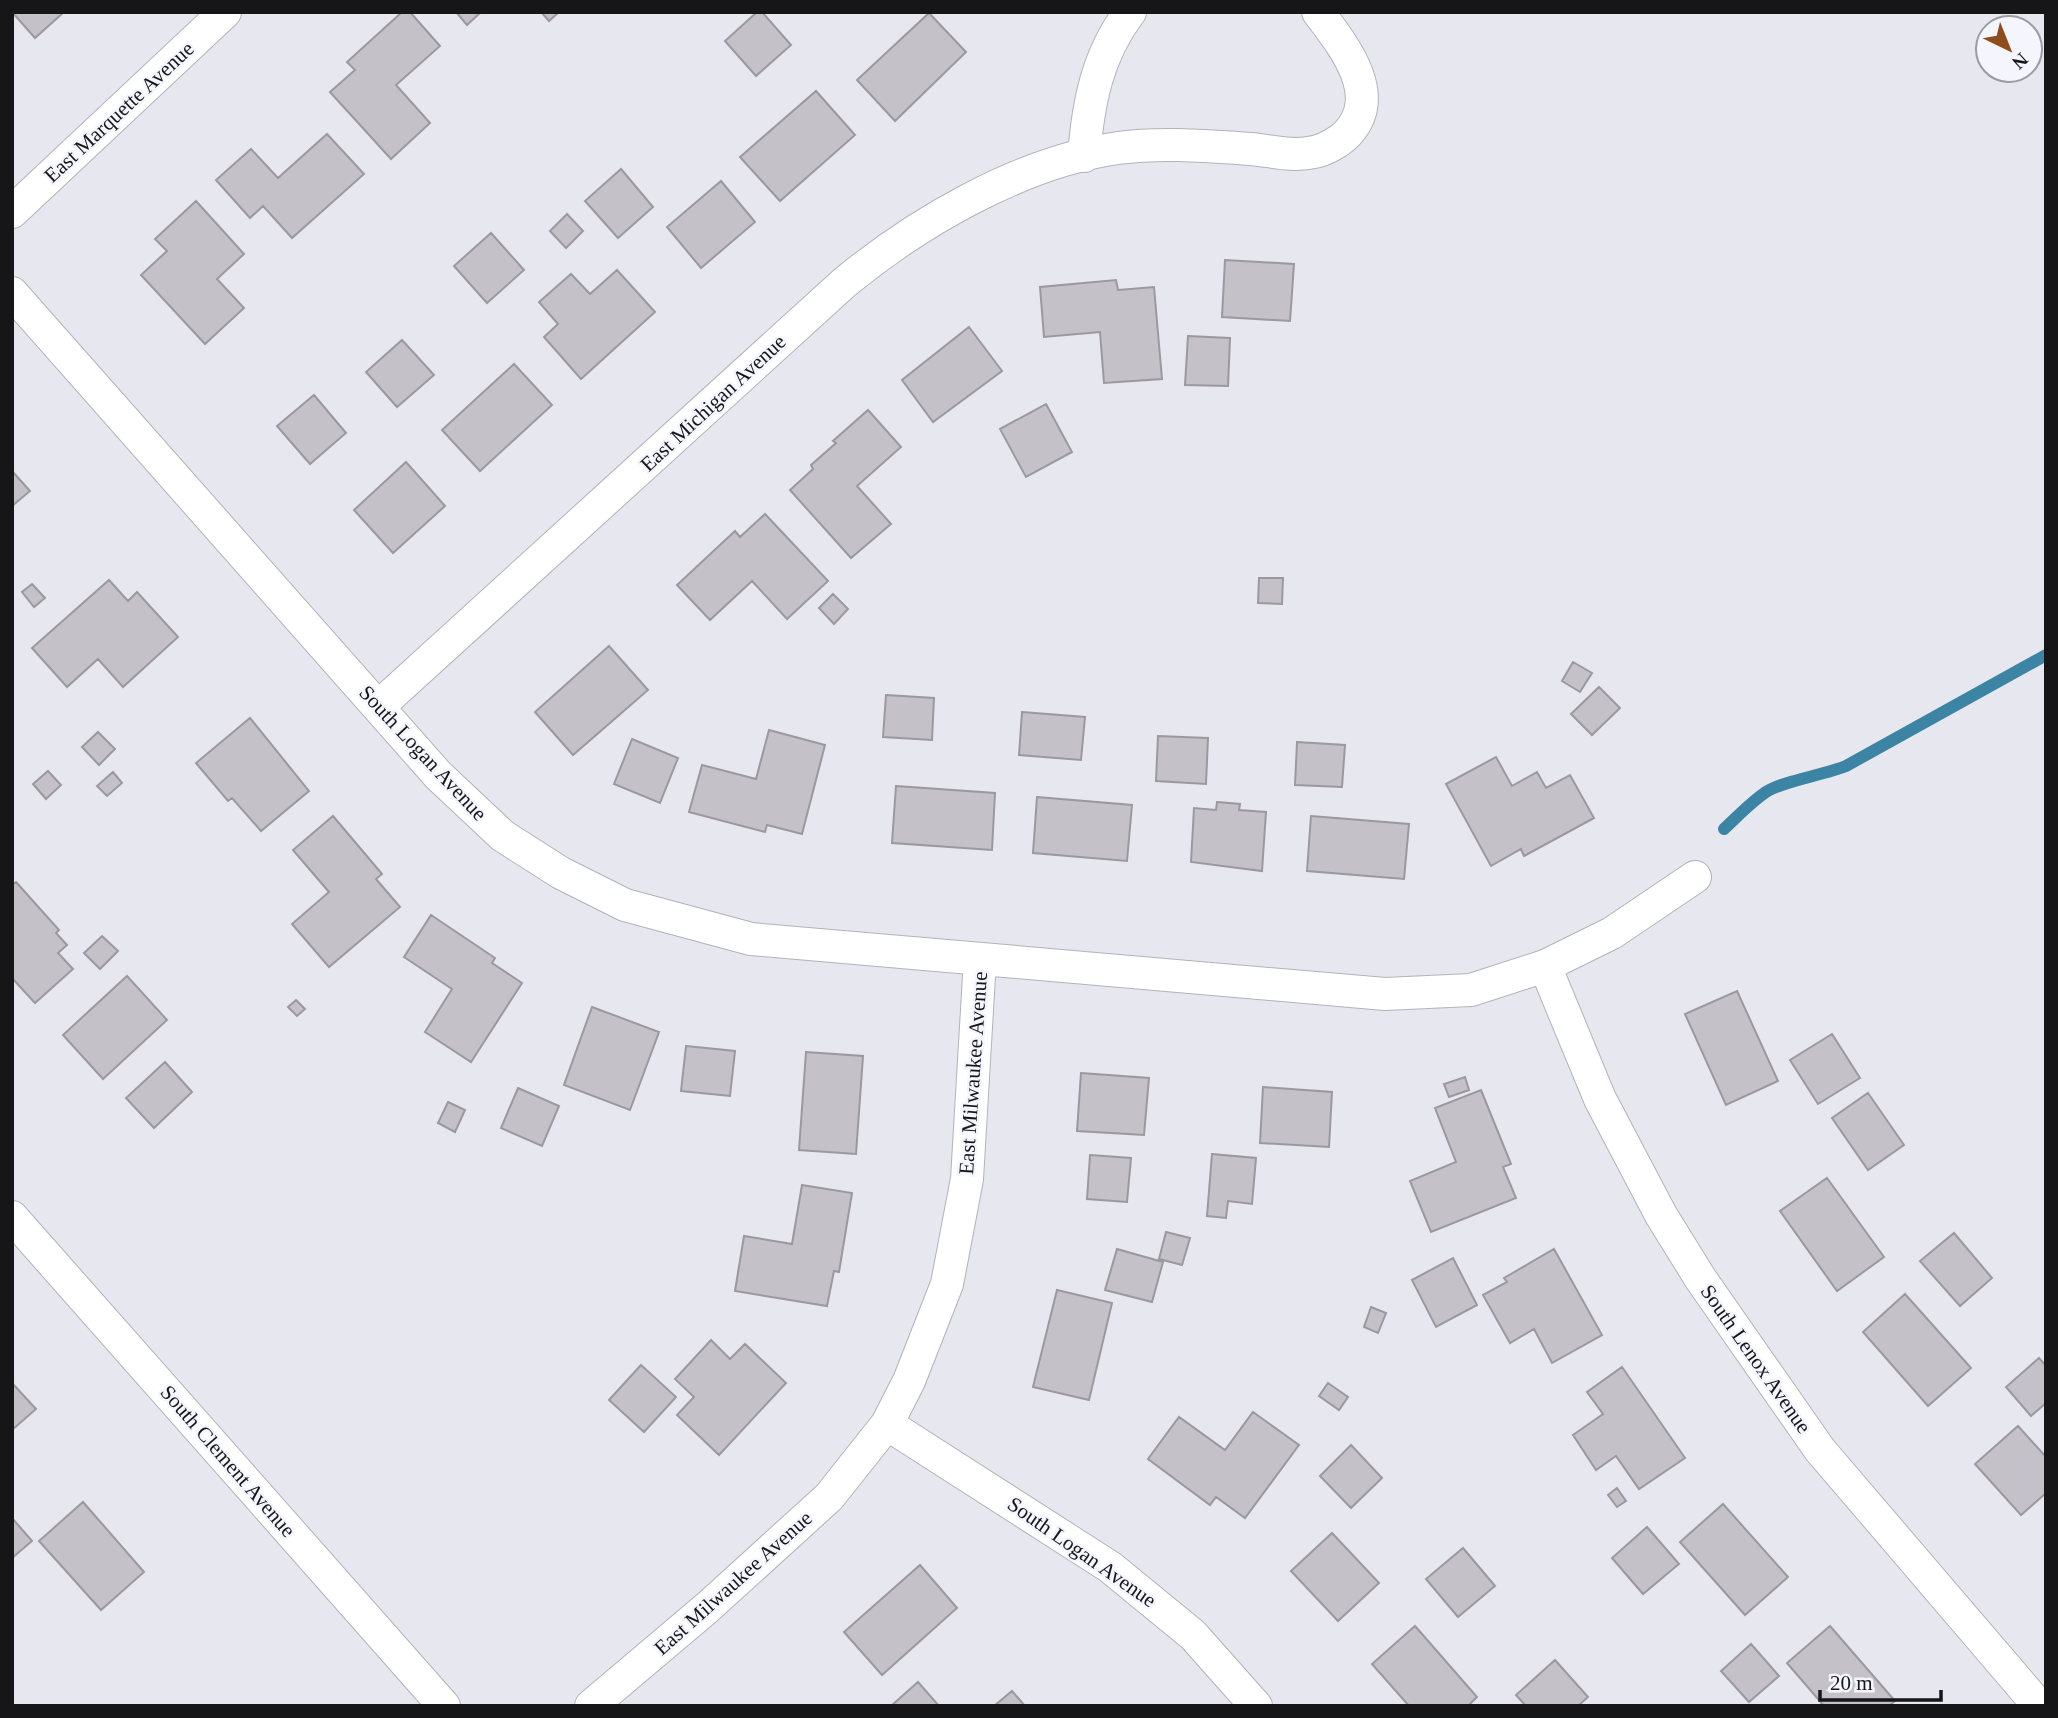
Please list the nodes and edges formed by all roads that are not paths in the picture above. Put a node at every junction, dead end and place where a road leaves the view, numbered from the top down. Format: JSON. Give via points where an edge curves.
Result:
{"nodes":[{"id":1,"x":225,"y":12,"type":"edge"},
{"id":2,"x":1130,"y":12,"type":"edge"},
{"id":3,"x":1318,"y":12,"type":"edge"},
{"id":4,"x":1084,"y":156,"type":"junction"},
{"id":5,"x":12,"y":212,"type":"edge"},
{"id":6,"x":12,"y":293,"type":"edge"},
{"id":7,"x":378,"y":707,"type":"junction"},
{"id":8,"x":1695,"y":877,"type":"dead end"},
{"id":9,"x":980,"y":958,"type":"junction"},
{"id":10,"x":1545,"y":966,"type":"junction"},
{"id":11,"x":12,"y":1217,"type":"edge"},
{"id":12,"x":887,"y":1424,"type":"junction"},
{"id":13,"x":444,"y":1706,"type":"edge"},
{"id":14,"x":591,"y":1706,"type":"edge"},
{"id":15,"x":1256,"y":1706,"type":"edge"},
{"id":16,"x":2039,"y":1706,"type":"edge"}],
"edges":[{"from":1,"to":5,"type":"street","name":"East Marquette Avenue"},
{"from":2,"to":4,"type":"street","via":[[1097,74],[1088,104]]},
{"from":3,"to":4,"type":"street","name":"East Michigan Avenue","via":[[1357,69],[1362,93],[1359,116],[1334,144],[1299,154],[1159,145]]},
{"from":4,"to":7,"type":"street","name":"East Michigan Avenue","via":[[1044,167],[964,202],[886,249]]},
{"from":6,"to":7,"type":"street","name":"South Logan Avenue"},
{"from":7,"to":9,"type":"street","name":"South Logan Avenue","via":[[438,775],[503,836],[561,873],[625,905],[751,939]]},
{"from":8,"to":10,"type":"street","name":"East Milwaukee Avenue","via":[[1612,933]]},
{"from":9,"to":10,"type":"street","name":"East Milwaukee Avenue","via":[[1385,994],[1471,990]]},
{"from":9,"to":12,"type":"street","name":"East Milwaukee Avenue","via":[[967,1179],[947,1284],[922,1356]]},
{"from":10,"to":16,"type":"street","name":"South Lenox Avenue","via":[[1600,1099],[1700,1278],[1820,1450]]},
{"from":11,"to":13,"type":"street","name":"South Clement Avenue"},
{"from":12,"to":14,"type":"street","name":"East Milwaukee Avenue","via":[[829,1497]]},
{"from":12,"to":15,"type":"street","name":"South Logan Avenue","via":[[1110,1567],[1193,1635]]}]}
